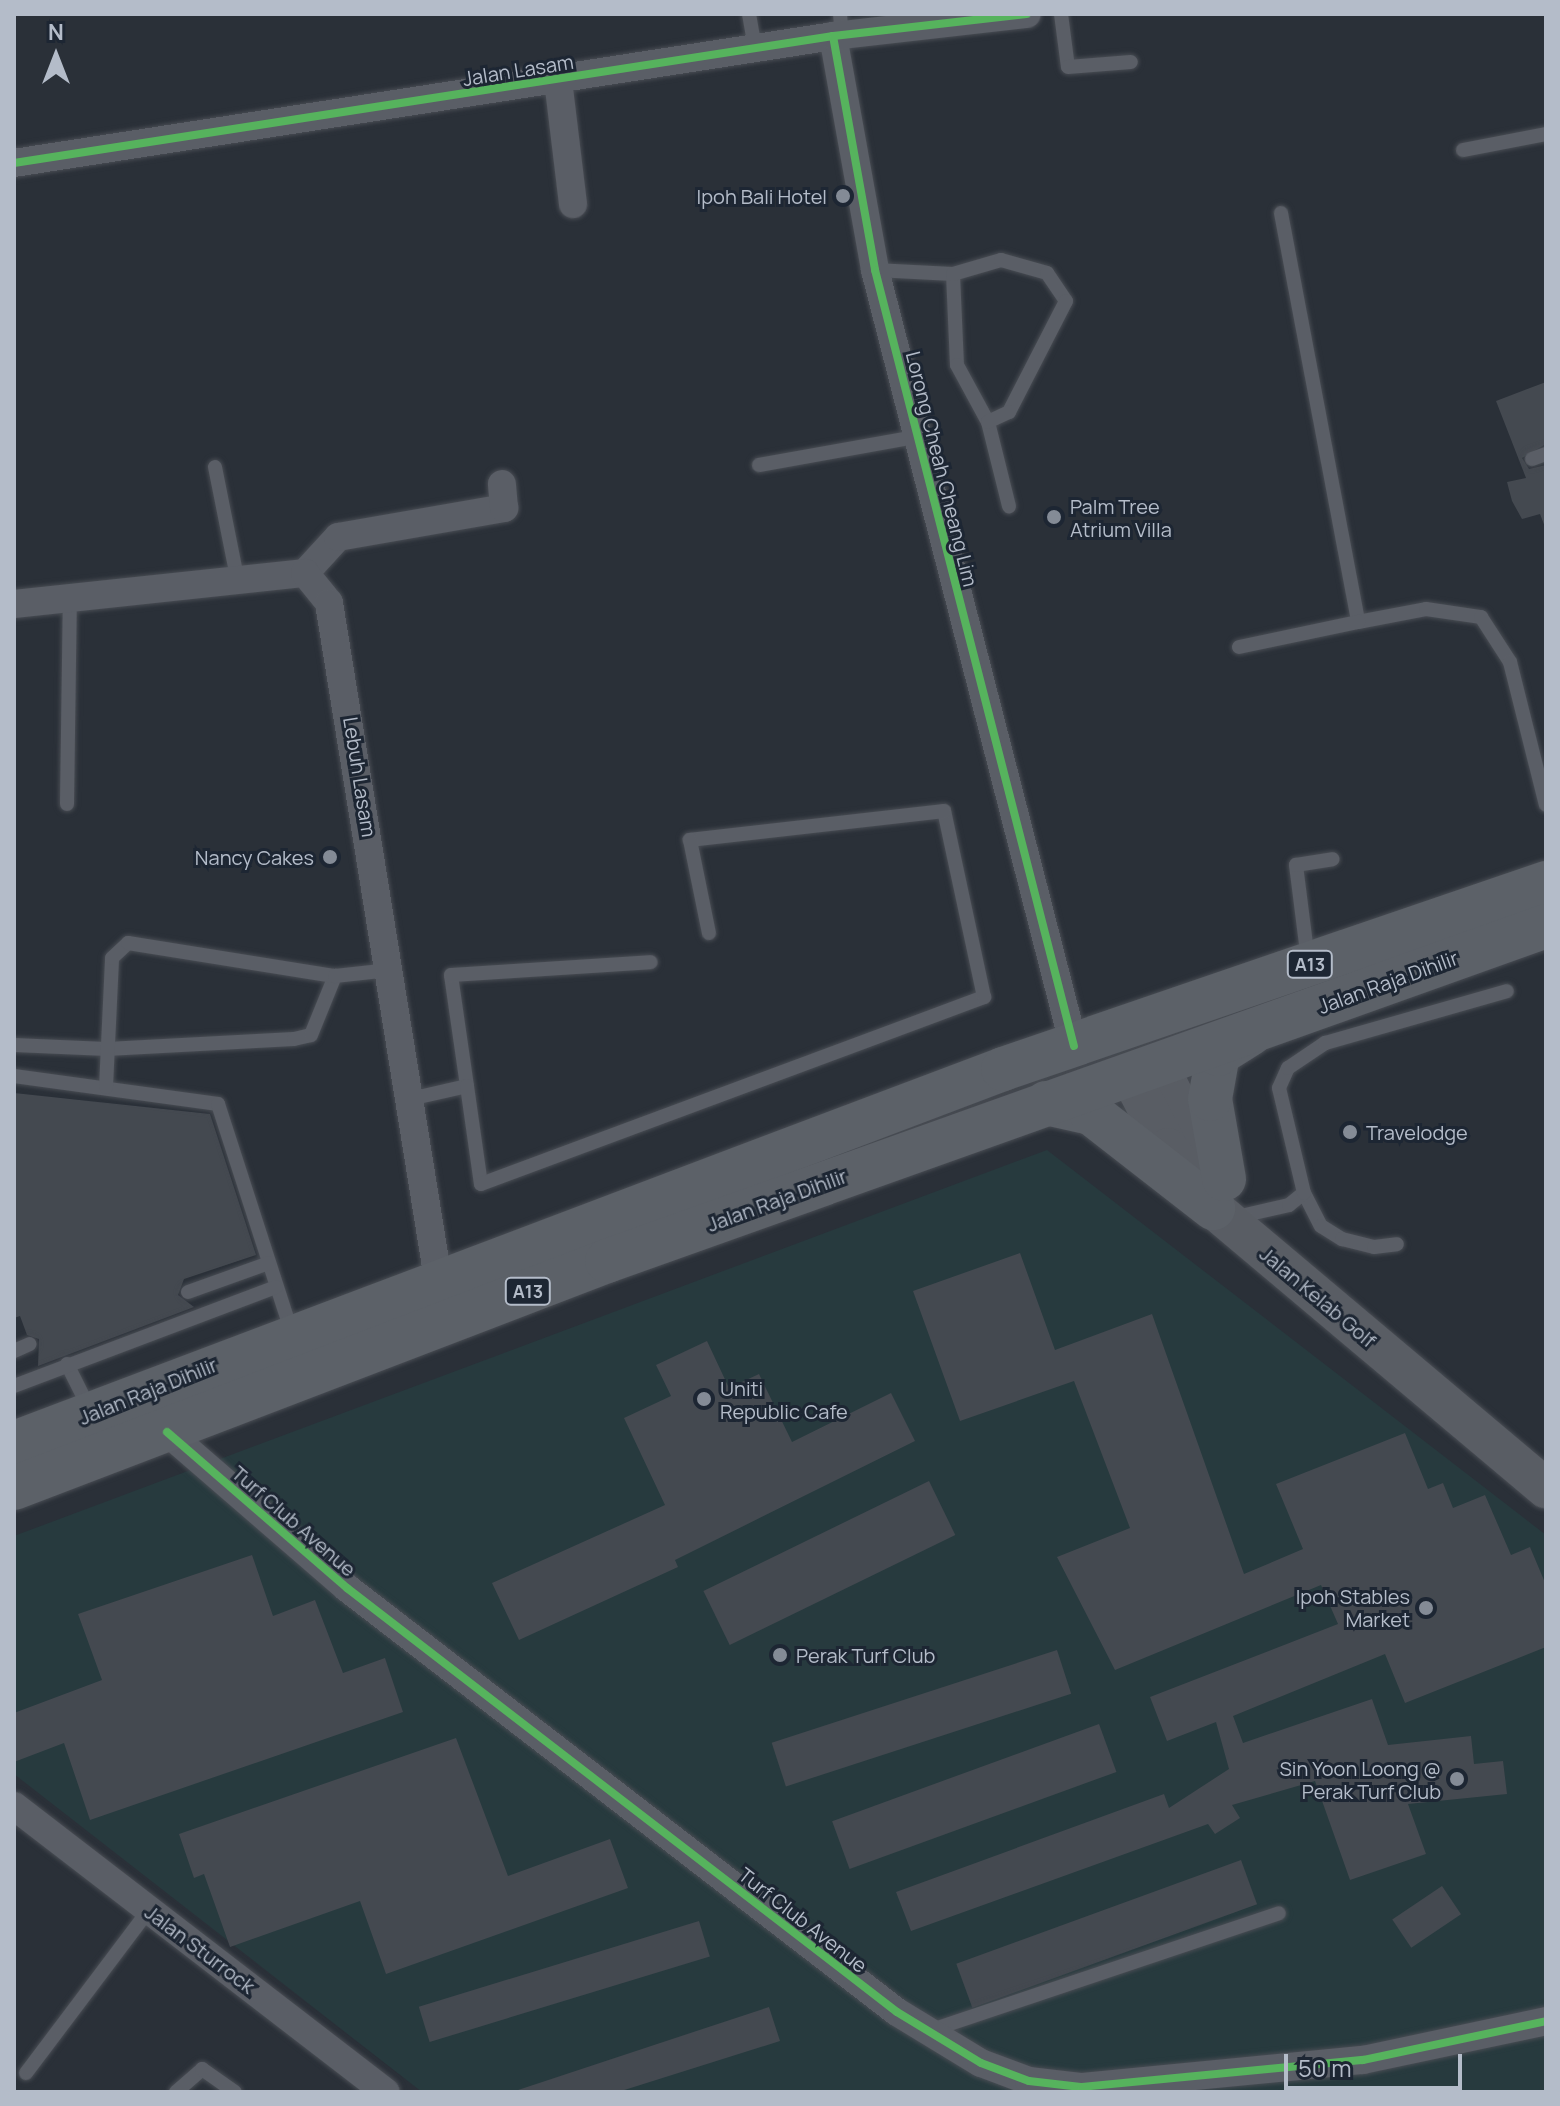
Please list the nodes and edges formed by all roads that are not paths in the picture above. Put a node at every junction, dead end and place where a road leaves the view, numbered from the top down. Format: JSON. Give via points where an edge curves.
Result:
{"nodes":[{"id":1,"x":749,"y":14,"type":"edge"},
{"id":2,"x":1026,"y":14,"type":"edge"},
{"id":3,"x":1061,"y":14,"type":"edge"},
{"id":4,"x":838,"y":28,"type":"edge"},
{"id":5,"x":755,"y":49,"type":"junction"},
{"id":6,"x":1131,"y":62,"type":"dead end"},
{"id":7,"x":558,"y":80,"type":"junction"},
{"id":8,"x":1546,"y":134,"type":"edge"},
{"id":9,"x":1463,"y":150,"type":"dead end"},
{"id":10,"x":14,"y":163,"type":"edge"},
{"id":11,"x":573,"y":204,"type":"dead end"},
{"id":12,"x":1281,"y":213,"type":"dead end"},
{"id":13,"x":875,"y":270,"type":"junction"},
{"id":14,"x":953,"y":274,"type":"junction"},
{"id":15,"x":988,"y":422,"type":"junction"},
{"id":16,"x":915,"y":437,"type":"junction"},
{"id":17,"x":759,"y":465,"type":"dead end"},
{"id":18,"x":215,"y":467,"type":"dead end"},
{"id":19,"x":502,"y":484,"type":"dead end"},
{"id":20,"x":1009,"y":506,"type":"dead end"},
{"id":21,"x":305,"y":573,"type":"junction"},
{"id":22,"x":237,"y":577,"type":"junction"},
{"id":23,"x":70,"y":597,"type":"junction"},
{"id":24,"x":14,"y":604,"type":"edge"},
{"id":25,"x":1358,"y":622,"type":"junction"},
{"id":26,"x":1239,"y":647,"type":"dead end"},
{"id":27,"x":67,"y":804,"type":"dead end"},
{"id":28,"x":1546,"y":805,"type":"edge"},
{"id":29,"x":1333,"y":859,"type":"dead end"},
{"id":30,"x":1546,"y":883,"type":"edge"},
{"id":31,"x":1546,"y":926,"type":"edge"},
{"id":32,"x":709,"y":933,"type":"dead end"},
{"id":33,"x":651,"y":962,"type":"dead end"},
{"id":34,"x":1294,"y":969,"type":"junction"},
{"id":35,"x":390,"y":970,"type":"junction"},
{"id":36,"x":335,"y":976,"type":"junction"},
{"id":37,"x":1507,"y":991,"type":"dead end"},
{"id":38,"x":1263,"y":1027,"type":"junction"},
{"id":39,"x":14,"y":1045,"type":"edge"},
{"id":40,"x":1074,"y":1046,"type":"junction"},
{"id":41,"x":107,"y":1049,"type":"junction"},
{"id":42,"x":1142,"y":1063,"type":"junction"},
{"id":43,"x":14,"y":1076,"type":"edge"},
{"id":44,"x":467,"y":1086,"type":"junction"},
{"id":45,"x":106,"y":1087,"type":"junction"},
{"id":46,"x":410,"y":1099,"type":"junction"},
{"id":47,"x":922,"y":1099,"type":"junction"},
{"id":48,"x":1046,"y":1103,"type":"junction"},
{"id":49,"x":1304,"y":1193,"type":"junction"},
{"id":50,"x":1229,"y":1205,"type":"junction"},
{"id":51,"x":1397,"y":1244,"type":"dead end"},
{"id":52,"x":269,"y":1263,"type":"junction"},
{"id":53,"x":438,"y":1279,"type":"junction"},
{"id":54,"x":276,"y":1287,"type":"junction"},
{"id":55,"x":188,"y":1292,"type":"dead end"},
{"id":56,"x":293,"y":1333,"type":"junction"},
{"id":57,"x":30,"y":1344,"type":"dead end"},
{"id":58,"x":14,"y":1351,"type":"edge"},
{"id":59,"x":67,"y":1364,"type":"junction"},
{"id":60,"x":14,"y":1386,"type":"edge"},
{"id":61,"x":92,"y":1414,"type":"junction"},
{"id":62,"x":167,"y":1432,"type":"junction"},
{"id":63,"x":14,"y":1443,"type":"edge"},
{"id":64,"x":86,"y":1462,"type":"junction"},
{"id":65,"x":1546,"y":1467,"type":"edge"},
{"id":66,"x":14,"y":1478,"type":"edge"},
{"id":67,"x":14,"y":1488,"type":"edge"},
{"id":68,"x":1546,"y":1488,"type":"edge"},
{"id":69,"x":14,"y":1806,"type":"edge"},
{"id":70,"x":149,"y":1910,"type":"junction"},
{"id":71,"x":1279,"y":1913,"type":"dead end"},
{"id":72,"x":1546,"y":2021,"type":"edge"},
{"id":73,"x":928,"y":2032,"type":"junction"},
{"id":74,"x":26,"y":2073,"type":"dead end"},
{"id":75,"x":176,"y":2092,"type":"edge"},
{"id":76,"x":235,"y":2092,"type":"edge"},
{"id":77,"x":386,"y":2092,"type":"edge"}],
"edges":[{"from":1,"to":5,"type":"lane"},
{"from":2,"to":4,"type":"street","name":"Jalan Lasam"},
{"from":3,"to":6,"type":"lane","via":[[1068,67]]},
{"from":4,"to":5,"type":"street","name":"Jalan Lasam"},
{"from":4,"to":13,"type":"street","name":"Lorong Cheah Cheang Lim"},
{"from":5,"to":7,"type":"street","name":"Jalan Lasam"},
{"from":7,"to":10,"type":"street","name":"Jalan Lasam"},
{"from":7,"to":11,"type":"street"},
{"from":8,"to":9,"type":"lane"},
{"from":12,"to":25,"type":"lane"},
{"from":13,"to":14,"type":"lane"},
{"from":13,"to":16,"type":"street","name":"Lorong Cheah Cheang Lim"},
{"from":14,"to":15,"type":"lane","via":[[957,365]]},
{"from":14,"to":15,"type":"lane","via":[[1001,260],[1047,273],[1066,301],[1009,412]]},
{"from":15,"to":20,"type":"lane"},
{"from":16,"to":17,"type":"lane"},
{"from":16,"to":40,"type":"street","name":"Lorong Cheah Cheang Lim"},
{"from":18,"to":22,"type":"lane"},
{"from":19,"to":21,"type":"street","via":[[504,508],[338,537]]},
{"from":21,"to":22,"type":"street"},
{"from":21,"to":35,"type":"street","name":"Lebuh Lasam","via":[[329,603],[342,662]]},
{"from":22,"to":23,"type":"street"},
{"from":23,"to":24,"type":"street"},
{"from":23,"to":27,"type":"lane"},
{"from":25,"to":26,"type":"lane"},
{"from":25,"to":28,"type":"lane","via":[[1426,609],[1481,617],[1510,662]]},
{"from":29,"to":34,"type":"lane","via":[[1296,865]]},
{"from":30,"to":34,"type":"main road","name":"Jalan Raja Dihilir","number":"A13"},
{"from":31,"to":38,"type":"main road","name":"Jalan Raja Dihilir","number":"A13"},
{"from":32,"to":44,"type":"lane","via":[[690,840],[944,811],[984,997],[481,1184]]},
{"from":33,"to":44,"type":"lane","via":[[451,975]]},
{"from":34,"to":40,"type":"main road","name":"Jalan Raja Dihilir","number":"A13"},
{"from":34,"to":42,"type":"main road","via":[[1261,996],[1162,1030]]},
{"from":35,"to":36,"type":"lane"},
{"from":35,"to":46,"type":"street","name":"Lebuh Lasam"},
{"from":36,"to":41,"type":"lane","via":[[311,1035]]},
{"from":36,"to":41,"type":"lane","via":[[128,943],[112,958]]},
{"from":37,"to":49,"type":"lane","via":[[1325,1043],[1288,1068],[1279,1088]]},
{"from":38,"to":42,"type":"main road","name":"Jalan Raja Dihilir","number":"A13"},
{"from":38,"to":50,"type":"main road","via":[[1218,1054],[1210,1099]]},
{"from":39,"to":41,"type":"lane"},
{"from":40,"to":47,"type":"main road","name":"Jalan Raja Dihilir","number":"A13"},
{"from":41,"to":45,"type":"lane"},
{"from":42,"to":47,"type":"main road","via":[[1127,1051],[982,1101]]},
{"from":42,"to":48,"type":"main road","name":"Jalan Raja Dihilir","number":"A13"},
{"from":42,"to":50,"type":"street","via":[[1197,1145]]},
{"from":43,"to":45,"type":"lane"},
{"from":44,"to":46,"type":"lane"},
{"from":45,"to":52,"type":"lane","via":[[218,1104]]},
{"from":46,"to":53,"type":"street","name":"Lebuh Lasam"},
{"from":47,"to":53,"type":"main road","name":"Jalan Raja Dihilir","number":"A13"},
{"from":48,"to":50,"type":"main road","via":[[1091,1113]]},
{"from":48,"to":62,"type":"main road","name":"Jalan Raja Dihilir","number":"A13","via":[[607,1261]]},
{"from":49,"to":50,"type":"lane","via":[[1289,1205]]},
{"from":49,"to":51,"type":"lane","via":[[1321,1226],[1342,1239],[1374,1247]]},
{"from":50,"to":65,"type":"street","name":"Jalan Kelab Golf"},
{"from":50,"to":68,"type":"street","name":"Jalan Kelab Golf"},
{"from":52,"to":54,"type":"lane"},
{"from":52,"to":55,"type":"lane"},
{"from":53,"to":56,"type":"main road","name":"Jalan Raja Dihilir","number":"A13"},
{"from":54,"to":56,"type":"lane"},
{"from":54,"to":59,"type":"lane"},
{"from":56,"to":61,"type":"main road","name":"Jalan Raja Dihilir","number":"A13"},
{"from":57,"to":58,"type":"lane"},
{"from":59,"to":60,"type":"lane"},
{"from":59,"to":61,"type":"lane"},
{"from":61,"to":63,"type":"main road","name":"Jalan Raja Dihilir","number":"A13"},
{"from":62,"to":64,"type":"main road","name":"Jalan Raja Dihilir","number":"A13"},
{"from":62,"to":73,"type":"street","name":"Turf Club Avenue","via":[[347,1588]]},
{"from":64,"to":66,"type":"main road"},
{"from":64,"to":67,"type":"main road","name":"Jalan Raja Dihilir","number":"A13"},
{"from":69,"to":70,"type":"street","name":"Jalan Sturrock"},
{"from":70,"to":74,"type":"lane"},
{"from":70,"to":77,"type":"street","name":"Jalan Sturrock"},
{"from":71,"to":73,"type":"lane"},
{"from":72,"to":73,"type":"street","name":"Turf Club Avenue","via":[[1363,2060],[1081,2087],[1029,2081]]},
{"from":75,"to":76,"type":"lane","via":[[202,2069]]}]}
